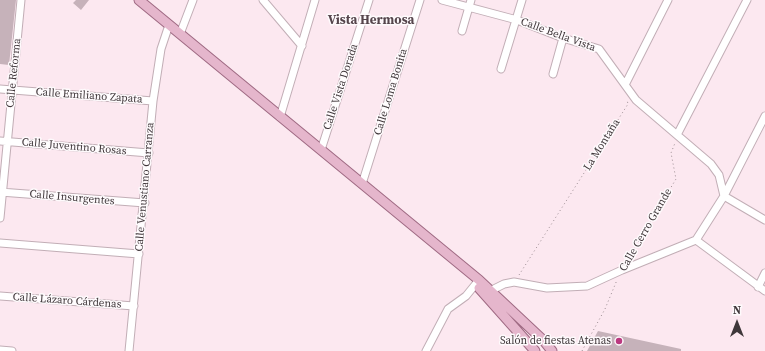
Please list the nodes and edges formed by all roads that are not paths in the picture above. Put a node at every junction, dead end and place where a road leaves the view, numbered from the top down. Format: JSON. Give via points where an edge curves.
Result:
{"nodes":[{"id":1,"x":21,"y":0,"type":"edge"},
{"id":2,"x":139,"y":0,"type":"edge"},
{"id":3,"x":193,"y":0,"type":"edge"},
{"id":4,"x":263,"y":0,"type":"edge"},
{"id":5,"x":315,"y":0,"type":"edge"},
{"id":6,"x":368,"y":0,"type":"edge"},
{"id":7,"x":420,"y":0,"type":"edge"},
{"id":8,"x":442,"y":0,"type":"edge"},
{"id":9,"x":522,"y":0,"type":"edge"},
{"id":10,"x":668,"y":0,"type":"edge"},
{"id":11,"x":747,"y":0,"type":"edge"},
{"id":12,"x":470,"y":4,"type":"edge"},
{"id":13,"x":517,"y":20,"type":"junction"},
{"id":14,"x":169,"y":25,"type":"junction"},
{"id":15,"x":462,"y":31,"type":"dead end"},
{"id":16,"x":180,"y":34,"type":"junction"},
{"id":17,"x":563,"y":38,"type":"junction"},
{"id":18,"x":302,"y":46,"type":"junction"},
{"id":19,"x":501,"y":69,"type":"dead end"},
{"id":20,"x":553,"y":74,"type":"dead end"},
{"id":21,"x":626,"y":83,"type":"junction"},
{"id":22,"x":0,"y":89,"type":"edge"},
{"id":23,"x":13,"y":90,"type":"junction"},
{"id":24,"x":154,"y":101,"type":"junction"},
{"id":25,"x":765,"y":116,"type":"edge"},
{"id":26,"x":280,"y":117,"type":"junction"},
{"id":27,"x":677,"y":135,"type":"junction"},
{"id":28,"x":4,"y":141,"type":"edge"},
{"id":29,"x":321,"y":150,"type":"junction"},
{"id":30,"x":149,"y":153,"type":"junction"},
{"id":31,"x":362,"y":184,"type":"junction"},
{"id":32,"x":1,"y":192,"type":"edge"},
{"id":33,"x":724,"y":196,"type":"junction"},
{"id":34,"x":145,"y":204,"type":"junction"},
{"id":35,"x":0,"y":218,"type":"edge"},
{"id":36,"x":765,"y":220,"type":"edge"},
{"id":37,"x":696,"y":240,"type":"junction"},
{"id":38,"x":0,"y":243,"type":"edge"},
{"id":39,"x":139,"y":254,"type":"junction"},
{"id":40,"x":765,"y":273,"type":"edge"},
{"id":41,"x":476,"y":280,"type":"junction"},
{"id":42,"x":758,"y":287,"type":"junction"},
{"id":43,"x":490,"y":291,"type":"junction"},
{"id":44,"x":765,"y":291,"type":"edge"},
{"id":45,"x":0,"y":296,"type":"edge"},
{"id":46,"x":134,"y":306,"type":"junction"},
{"id":47,"x":0,"y":350,"type":"edge"},
{"id":48,"x":12,"y":351,"type":"edge"},
{"id":49,"x":129,"y":351,"type":"edge"},
{"id":50,"x":426,"y":351,"type":"edge"},
{"id":51,"x":535,"y":351,"type":"edge"},
{"id":52,"x":552,"y":351,"type":"edge"}],
"edges":[{"from":1,"to":23,"type":"street","name":"Calle Reforma"},
{"from":2,"to":14,"type":"main road"},
{"from":3,"to":16,"type":"street"},
{"from":4,"to":18,"type":"street"},
{"from":5,"to":18,"type":"street"},
{"from":6,"to":29,"type":"street","name":"Calle Vista Dorada"},
{"from":7,"to":31,"type":"street","name":"Calle Loma Bonita"},
{"from":8,"to":12,"type":"street","name":"Calle Bella Vista"},
{"from":9,"to":13,"type":"street"},
{"from":10,"to":21,"type":"street"},
{"from":11,"to":27,"type":"street"},
{"from":12,"to":13,"type":"street","name":"Calle Bella Vista"},
{"from":12,"to":15,"type":"street"},
{"from":13,"to":17,"type":"street","name":"Calle Bella Vista"},
{"from":13,"to":19,"type":"street"},
{"from":14,"to":16,"type":"main road"},
{"from":14,"to":24,"type":"street","name":"Calle Venustiano Carranza","via":[[161,49]]},
{"from":16,"to":26,"type":"main road"},
{"from":17,"to":20,"type":"street"},
{"from":17,"to":21,"type":"street","name":"Calle Bella Vista","via":[[599,49]]},
{"from":18,"to":26,"type":"street"},
{"from":21,"to":27,"type":"street","name":"Calle Bella Vista","via":[[636,100]]},
{"from":22,"to":23,"type":"street","name":"Calle Emiliano Zapata"},
{"from":23,"to":24,"type":"street","name":"Calle Emiliano Zapata"},
{"from":23,"to":28,"type":"street","name":"Calle Reforma"},
{"from":24,"to":30,"type":"street","name":"Calle Venustiano Carranza"},
{"from":25,"to":33,"type":"street"},
{"from":26,"to":29,"type":"main road"},
{"from":27,"to":33,"type":"street","name":"Calle Bella Vista","via":[[720,175]]},
{"from":28,"to":30,"type":"street","name":"Calle Juventino Rosas"},
{"from":28,"to":32,"type":"street","name":"Calle Reforma"},
{"from":29,"to":31,"type":"main road"},
{"from":30,"to":34,"type":"street","name":"Calle Venustiano Carranza"},
{"from":31,"to":41,"type":"main road"},
{"from":32,"to":34,"type":"street","name":"Calle Insurgentes"},
{"from":32,"to":35,"type":"street","name":"Calle Reforma"},
{"from":33,"to":36,"type":"street"},
{"from":33,"to":37,"type":"street"},
{"from":34,"to":39,"type":"street","name":"Calle Venustiano Carranza"},
{"from":37,"to":42,"type":"street"},
{"from":37,"to":43,"type":"street","via":[[587,286],[547,288],[514,282]]},
{"from":38,"to":39,"type":"street"},
{"from":39,"to":46,"type":"street","name":"Calle Venustiano Carranza"},
{"from":40,"to":42,"type":"street"},
{"from":41,"to":43,"type":"main road"},
{"from":41,"to":50,"type":"street","via":[[466,296],[448,309]]},
{"from":41,"to":51,"type":"main road"},
{"from":42,"to":44,"type":"street"},
{"from":43,"to":52,"type":"main road"},
{"from":45,"to":46,"type":"street","name":"Calle Lázaro Cárdenas"},
{"from":46,"to":49,"type":"street","name":"Calle Venustiano Carranza"},
{"from":47,"to":48,"type":"street"}]}
